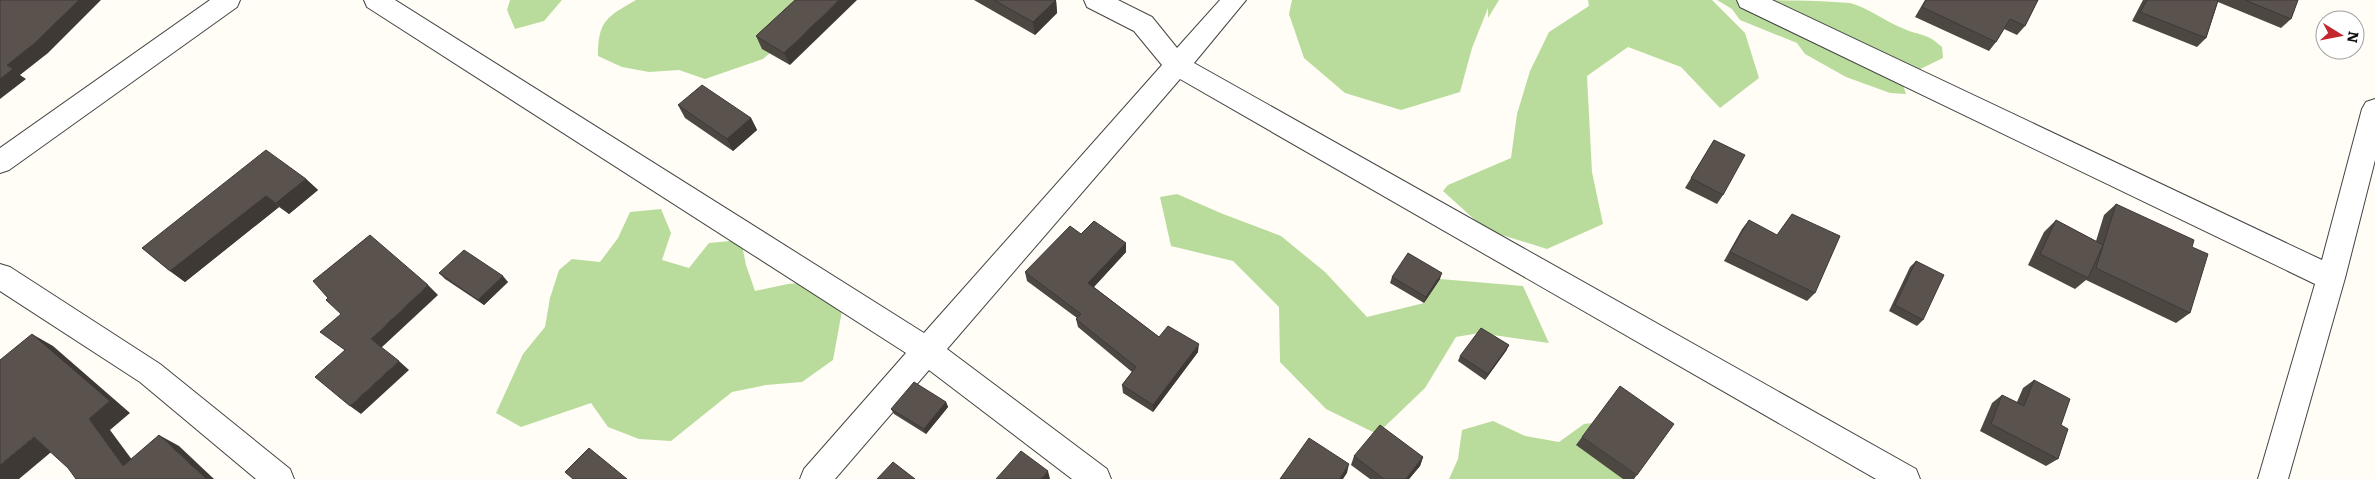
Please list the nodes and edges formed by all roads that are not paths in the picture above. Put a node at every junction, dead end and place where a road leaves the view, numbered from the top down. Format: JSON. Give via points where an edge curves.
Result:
{"nodes":[{"id":1,"x":228,"y":0,"type":"edge"},
{"id":2,"x":376,"y":0,"type":"edge"},
{"id":3,"x":1096,"y":0,"type":"edge"},
{"id":4,"x":1234,"y":0,"type":"edge"},
{"id":5,"x":1749,"y":0,"type":"edge"},
{"id":6,"x":1175,"y":64,"type":"junction"},
{"id":7,"x":2375,"y":109,"type":"edge"},
{"id":8,"x":0,"y":162,"type":"edge"},
{"id":9,"x":0,"y":276,"type":"edge"},
{"id":10,"x":2331,"y":278,"type":"junction"},
{"id":11,"x":927,"y":351,"type":"junction"},
{"id":12,"x":279,"y":479,"type":"edge"},
{"id":13,"x":814,"y":479,"type":"edge"},
{"id":14,"x":1096,"y":479,"type":"edge"},
{"id":15,"x":1905,"y":479,"type":"edge"},
{"id":16,"x":2273,"y":479,"type":"edge"}],
"edges":[{"from":1,"to":8,"type":"street"},
{"from":2,"to":11,"type":"street"},
{"from":3,"to":6,"type":"street","via":[[1143,24]]},
{"from":4,"to":6,"type":"street"},
{"from":5,"to":10,"type":"street"},
{"from":6,"to":11,"type":"street"},
{"from":6,"to":15,"type":"street"},
{"from":7,"to":10,"type":"street"},
{"from":9,"to":12,"type":"street","via":[[150,373]]},
{"from":10,"to":16,"type":"street"},
{"from":11,"to":13,"type":"street"},
{"from":11,"to":14,"type":"street"}]}
